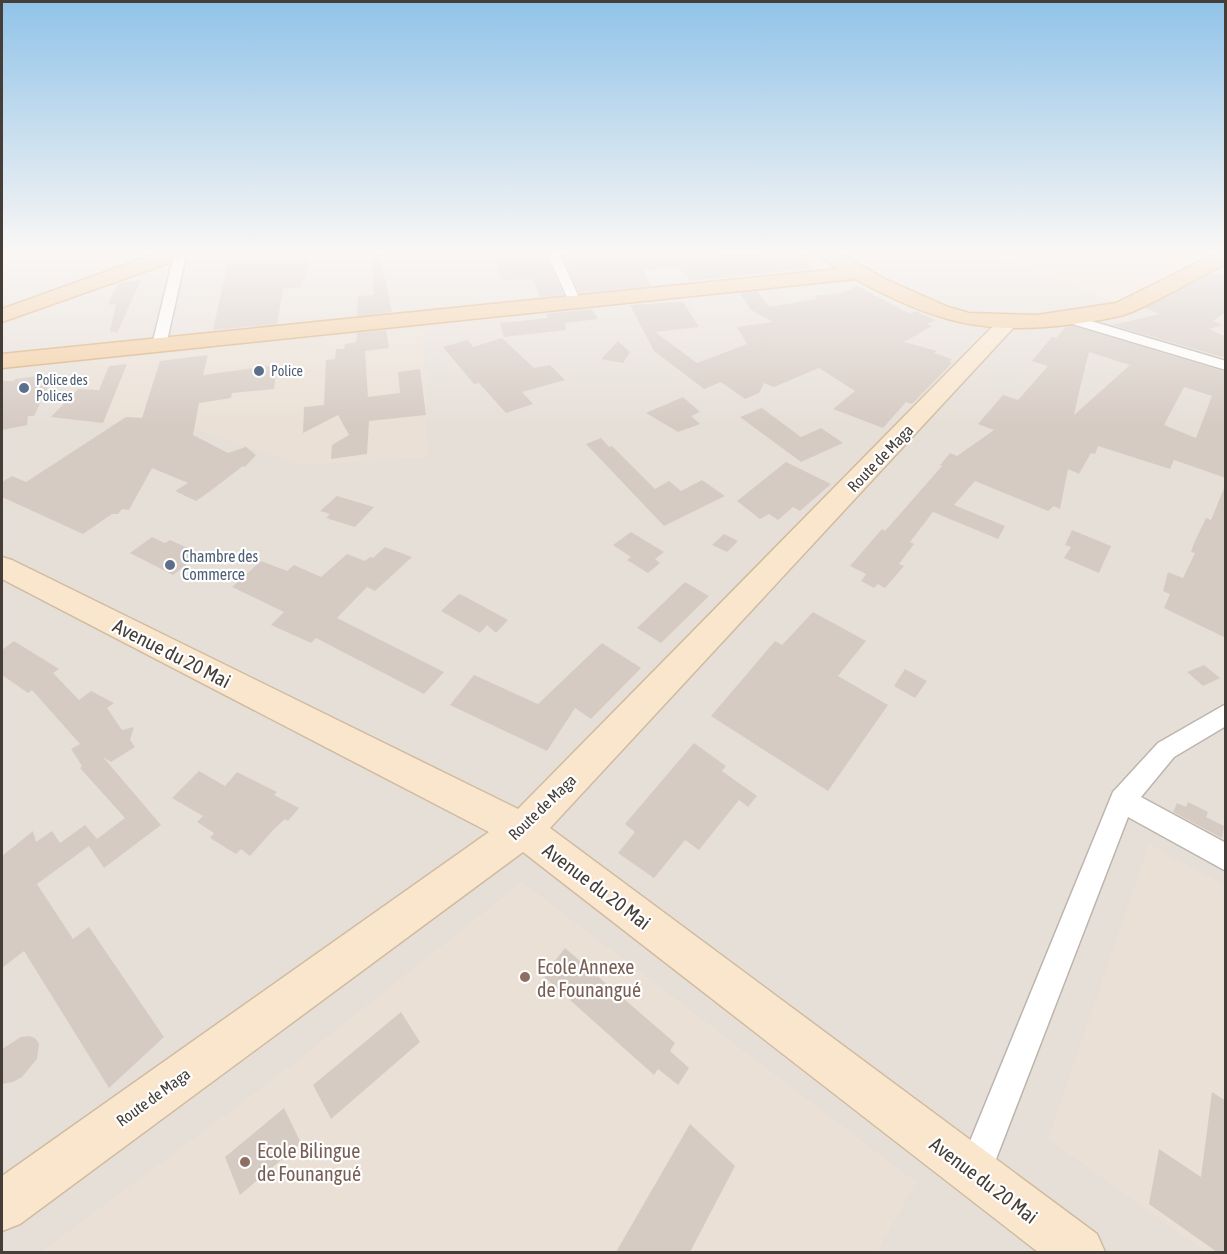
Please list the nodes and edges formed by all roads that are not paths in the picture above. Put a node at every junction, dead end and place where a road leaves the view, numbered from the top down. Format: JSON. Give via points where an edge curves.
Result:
{"nodes":[{"id":1,"x":20,"y":310,"type":"edge"},
{"id":2,"x":168,"y":310,"type":"edge"},
{"id":3,"x":502,"y":310,"type":"edge"},
{"id":4,"x":937,"y":310,"type":"edge"},
{"id":5,"x":1113,"y":310,"type":"edge"},
{"id":6,"x":2,"y":316,"type":"edge"},
{"id":7,"x":1064,"y":317,"type":"junction"},
{"id":8,"x":1008,"y":322,"type":"junction"},
{"id":9,"x":159,"y":345,"type":"junction"},
{"id":10,"x":2,"y":361,"type":"edge"},
{"id":11,"x":1226,"y":366,"type":"edge"},
{"id":12,"x":2,"y":567,"type":"edge"},
{"id":13,"x":1226,"y":714,"type":"edge"},
{"id":14,"x":1122,"y":800,"type":"junction"},
{"id":15,"x":523,"y":830,"type":"junction"},
{"id":16,"x":1226,"y":858,"type":"edge"},
{"id":17,"x":974,"y":1173,"type":"junction"},
{"id":18,"x":2,"y":1206,"type":"edge"},
{"id":19,"x":1079,"y":1252,"type":"edge"}],
"edges":[{"from":1,"to":6,"type":"main road"},
{"from":2,"to":9,"type":"street"},
{"from":3,"to":9,"type":"main road"},
{"from":4,"to":8,"type":"main road","via":[[976,320]]},
{"from":5,"to":7,"type":"main road"},
{"from":7,"to":8,"type":"main road"},
{"from":7,"to":11,"type":"street"},
{"from":8,"to":15,"type":"main road","name":"Route de Maga"},
{"from":9,"to":10,"type":"main road"},
{"from":12,"to":15,"type":"main road","name":"Avenue du 20 Mai"},
{"from":13,"to":14,"type":"street","via":[[1166,750]]},
{"from":14,"to":16,"type":"street"},
{"from":14,"to":17,"type":"street"},
{"from":15,"to":17,"type":"main road","name":"Avenue du 20 Mai"},
{"from":15,"to":18,"type":"main road","name":"Route de Maga"},
{"from":17,"to":19,"type":"main road","name":"Avenue du 20 Mai"}]}
